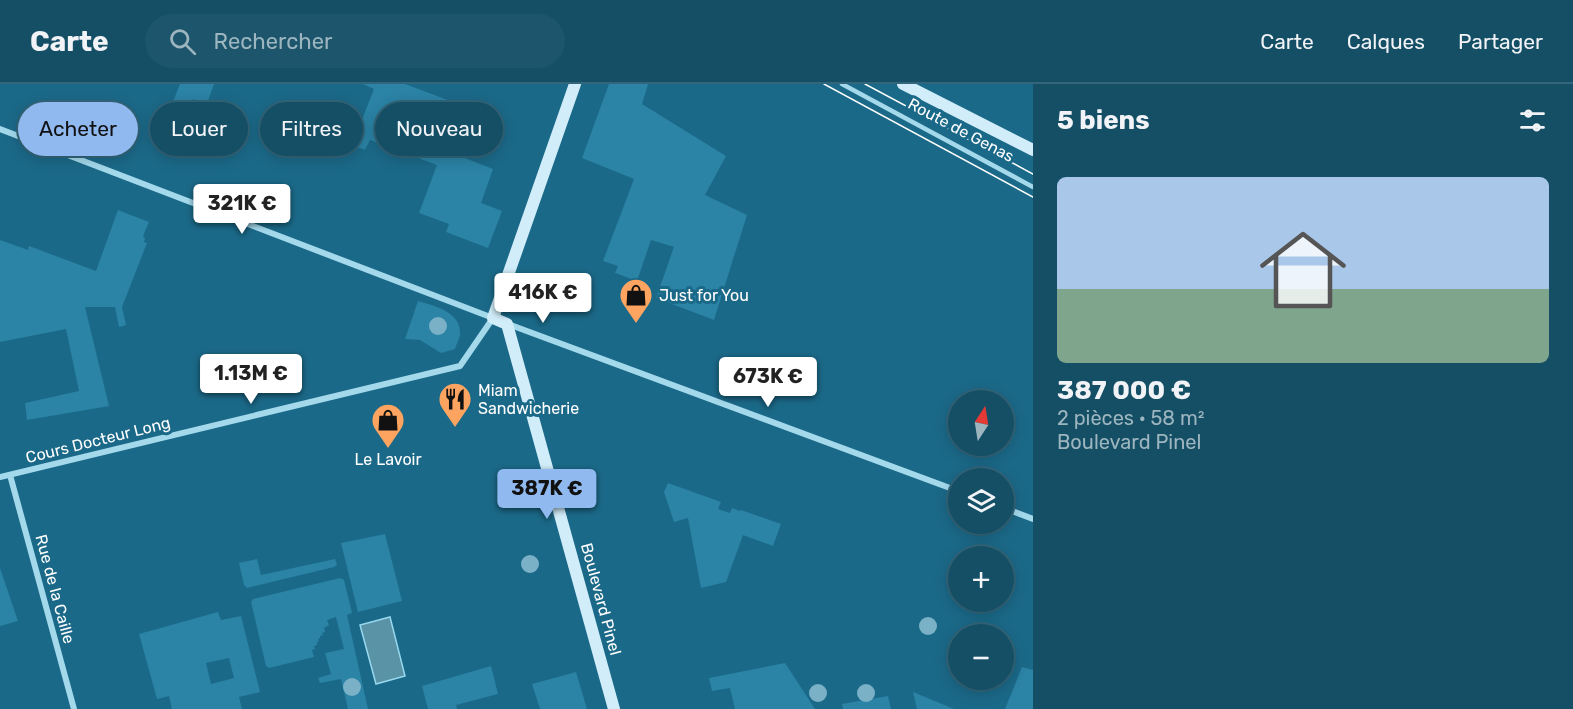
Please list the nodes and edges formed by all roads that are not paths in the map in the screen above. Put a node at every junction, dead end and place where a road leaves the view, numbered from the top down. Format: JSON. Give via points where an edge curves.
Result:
{"nodes":[{"id":1,"x":575,"y":84,"type":"edge"},
{"id":2,"x":842,"y":84,"type":"edge"},
{"id":3,"x":903,"y":84,"type":"edge"},
{"id":4,"x":0,"y":129,"type":"edge"},
{"id":5,"x":1033,"y":150,"type":"edge"},
{"id":6,"x":1033,"y":187,"type":"edge"},
{"id":7,"x":493,"y":318,"type":"junction"},
{"id":8,"x":507,"y":324,"type":"junction"},
{"id":9,"x":10,"y":475,"type":"junction"},
{"id":10,"x":0,"y":477,"type":"edge"},
{"id":11,"x":948,"y":487,"type":"edge"},
{"id":12,"x":1014,"y":512,"type":"edge"},
{"id":13,"x":1033,"y":519,"type":"edge"},
{"id":14,"x":74,"y":709,"type":"edge"},
{"id":15,"x":614,"y":709,"type":"edge"}],
"edges":[{"from":1,"to":7,"type":"main road"},
{"from":2,"to":6,"type":"lane","name":"Route de Genas"},
{"from":3,"to":5,"type":"main road","name":"Route de Genas"},
{"from":4,"to":7,"type":"street"},
{"from":7,"to":8,"type":"main road"},
{"from":7,"to":9,"type":"street","name":"Cours Docteur Long","via":[[460,366]]},
{"from":8,"to":11,"type":"street"},
{"from":8,"to":15,"type":"main road","name":"Boulevard Pinel"},
{"from":9,"to":10,"type":"street","name":"Cours Docteur Long"},
{"from":9,"to":14,"type":"street","name":"Rue de la Caille"},
{"from":12,"to":13,"type":"street"}]}
